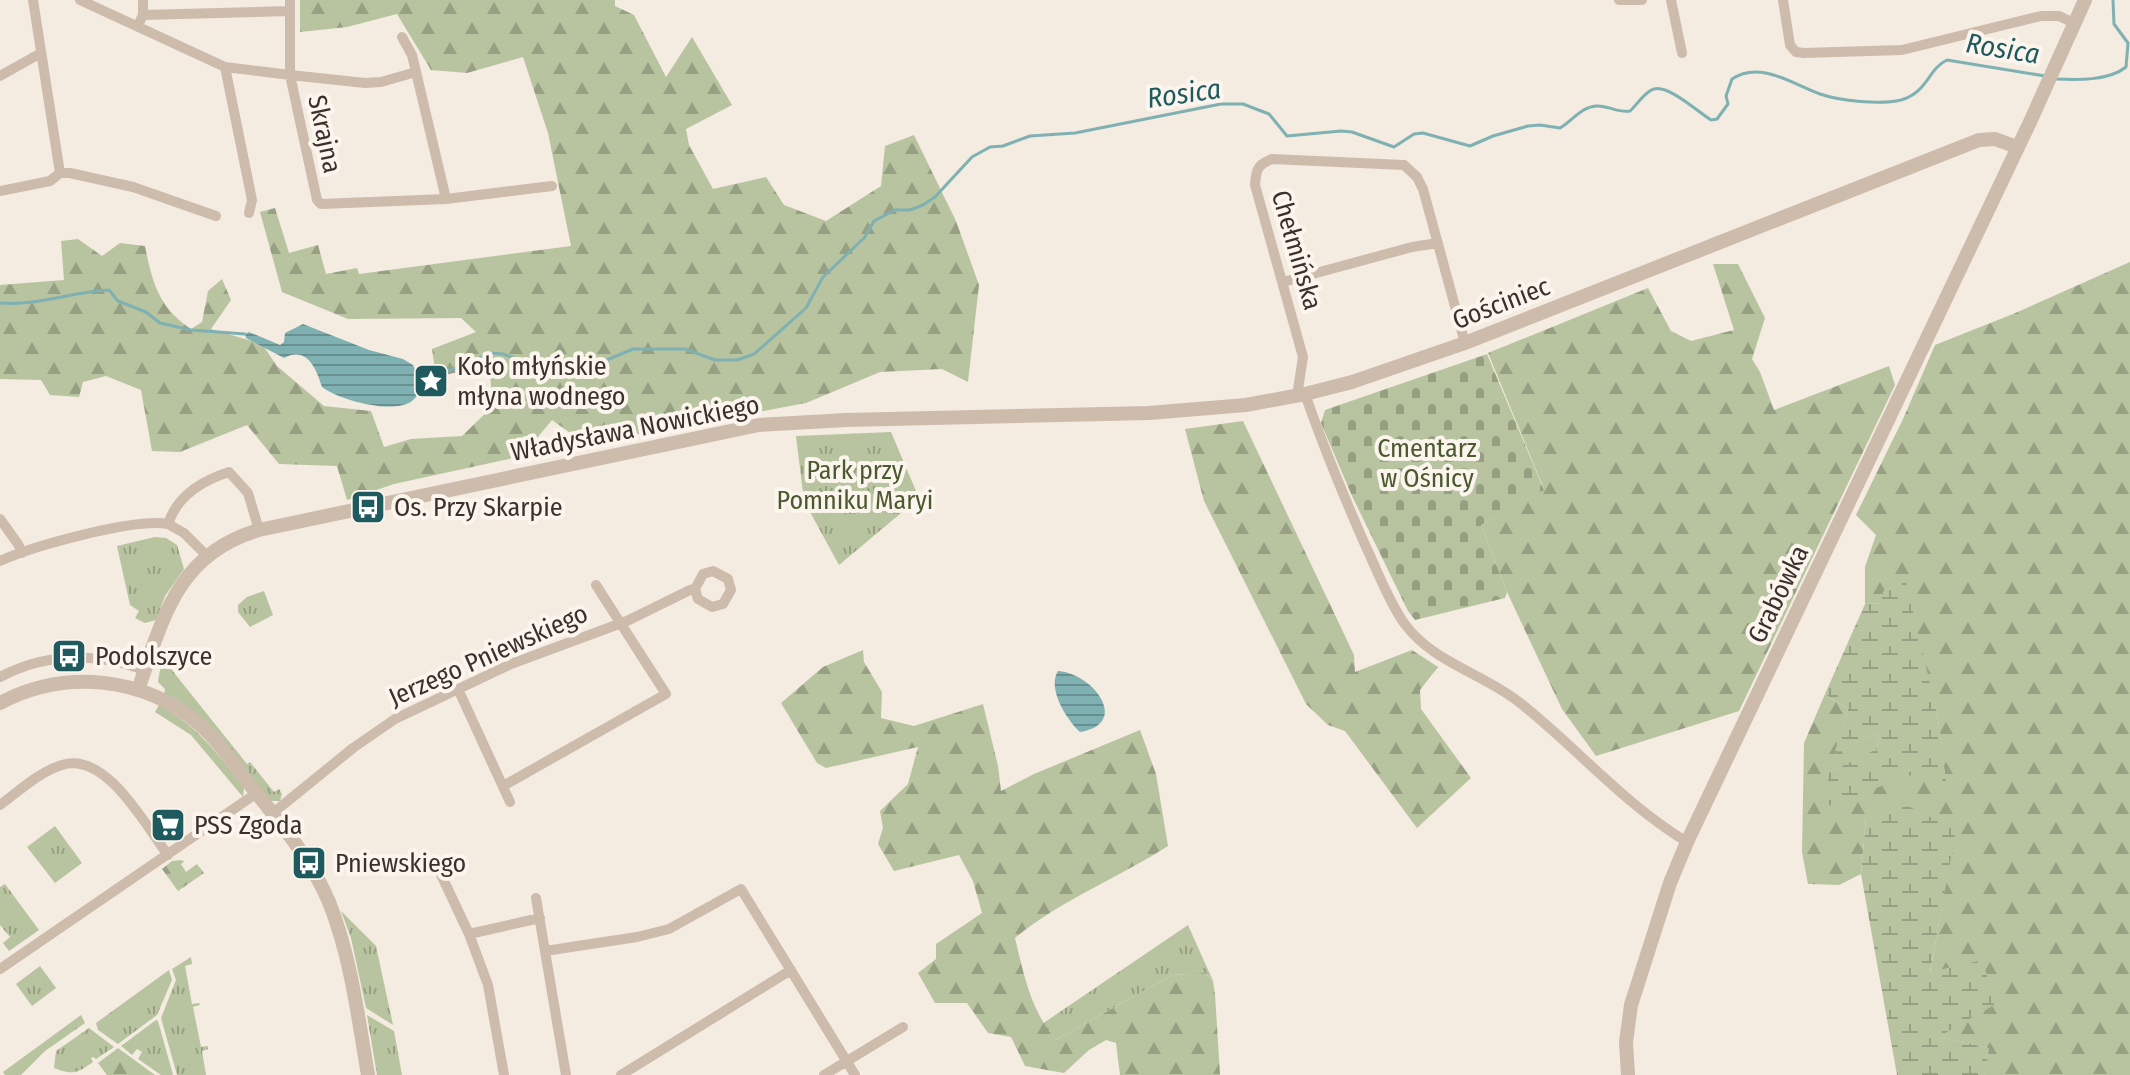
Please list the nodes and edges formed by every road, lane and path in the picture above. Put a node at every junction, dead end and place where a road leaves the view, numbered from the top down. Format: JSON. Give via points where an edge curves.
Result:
{"nodes":[{"id":1,"x":33,"y":0,"type":"edge"},
{"id":2,"x":80,"y":0,"type":"edge"},
{"id":3,"x":143,"y":0,"type":"edge"},
{"id":4,"x":1619,"y":0,"type":"edge"},
{"id":5,"x":1642,"y":0,"type":"edge"},
{"id":6,"x":1671,"y":0,"type":"edge"},
{"id":7,"x":1783,"y":0,"type":"edge"},
{"id":8,"x":2085,"y":0,"type":"edge"},
{"id":9,"x":290,"y":5,"type":"edge"},
{"id":10,"x":143,"y":15,"type":"junction"},
{"id":11,"x":2074,"y":23,"type":"junction"},
{"id":12,"x":136,"y":27,"type":"junction"},
{"id":13,"x":402,"y":37,"type":"dead end"},
{"id":14,"x":41,"y":53,"type":"junction"},
{"id":15,"x":1682,"y":53,"type":"dead end"},
{"id":16,"x":225,"y":67,"type":"junction"},
{"id":17,"x":416,"y":72,"type":"junction"},
{"id":18,"x":290,"y":75,"type":"junction"},
{"id":19,"x":0,"y":76,"type":"edge"},
{"id":20,"x":2017,"y":147,"type":"junction"},
{"id":21,"x":60,"y":173,"type":"junction"},
{"id":22,"x":552,"y":186,"type":"dead end"},
{"id":23,"x":0,"y":191,"type":"edge"},
{"id":24,"x":446,"y":199,"type":"junction"},
{"id":25,"x":249,"y":213,"type":"dead end"},
{"id":26,"x":216,"y":216,"type":"dead end"},
{"id":27,"x":1438,"y":243,"type":"junction"},
{"id":28,"x":1283,"y":282,"type":"junction"},
{"id":29,"x":1465,"y":343,"type":"junction"},
{"id":30,"x":1301,"y":395,"type":"junction"},
{"id":31,"x":978,"y":417,"type":"joint"},
{"id":32,"x":0,"y":519,"type":"edge"},
{"id":33,"x":168,"y":524,"type":"junction"},
{"id":34,"x":259,"y":530,"type":"junction"},
{"id":35,"x":22,"y":553,"type":"junction"},
{"id":36,"x":207,"y":556,"type":"junction"},
{"id":37,"x":0,"y":561,"type":"edge"},
{"id":38,"x":596,"y":585,"type":"dead end"},
{"id":39,"x":695,"y":589,"type":"dead end"},
{"id":40,"x":621,"y":621,"type":"junction"},
{"id":41,"x":145,"y":670,"type":"junction"},
{"id":42,"x":0,"y":677,"type":"edge"},
{"id":43,"x":458,"y":689,"type":"junction"},
{"id":44,"x":138,"y":690,"type":"junction"},
{"id":45,"x":0,"y":703,"type":"edge"},
{"id":46,"x":503,"y":786,"type":"junction"},
{"id":47,"x":257,"y":793,"type":"junction"},
{"id":48,"x":510,"y":802,"type":"dead end"},
{"id":49,"x":0,"y":805,"type":"edge"},
{"id":50,"x":273,"y":813,"type":"junction"},
{"id":51,"x":1687,"y":842,"type":"junction"},
{"id":52,"x":168,"y":855,"type":"junction"},
{"id":53,"x":437,"y":866,"type":"dead end"},
{"id":54,"x":536,"y":898,"type":"dead end"},
{"id":55,"x":540,"y":918,"type":"junction"},
{"id":56,"x":469,"y":934,"type":"junction"},
{"id":57,"x":545,"y":951,"type":"junction"},
{"id":58,"x":0,"y":969,"type":"edge"},
{"id":59,"x":791,"y":970,"type":"junction"},
{"id":60,"x":903,"y":1027,"type":"dead end"},
{"id":61,"x":847,"y":1061,"type":"junction"},
{"id":62,"x":368,"y":1075,"type":"edge"},
{"id":63,"x":504,"y":1075,"type":"edge"},
{"id":64,"x":566,"y":1075,"type":"edge"},
{"id":65,"x":621,"y":1075,"type":"edge"},
{"id":66,"x":824,"y":1075,"type":"edge"},
{"id":67,"x":855,"y":1075,"type":"edge"},
{"id":68,"x":1628,"y":1075,"type":"edge"}],
"edges":[{"from":1,"to":14,"type":"street"},
{"from":2,"to":12,"type":"street","name":"Skrajna"},
{"from":3,"to":10,"type":"street"},
{"from":4,"to":5,"type":"street"},
{"from":6,"to":15,"type":"street"},
{"from":7,"to":11,"type":"street","via":[[1790,45],[1804,53],[1902,50],[2041,16]]},
{"from":8,"to":11,"type":"street","name":"Grabówka"},
{"from":9,"to":10,"type":"street"},
{"from":9,"to":18,"type":"street"},
{"from":10,"to":12,"type":"street"},
{"from":11,"to":20,"type":"street","name":"Grabówka"},
{"from":12,"to":16,"type":"street","name":"Skrajna"},
{"from":13,"to":17,"type":"street"},
{"from":14,"to":19,"type":"street"},
{"from":14,"to":21,"type":"street"},
{"from":16,"to":18,"type":"street","name":"Skrajna"},
{"from":16,"to":25,"type":"street","via":[[252,200]]},
{"from":17,"to":18,"type":"street","via":[[365,83]]},
{"from":17,"to":24,"type":"street"},
{"from":18,"to":24,"type":"street","name":"Skrajna","via":[[321,204]]},
{"from":20,"to":29,"type":"street","name":"Gościniec","via":[[1979,140]]},
{"from":20,"to":51,"type":"street","name":"Grabówka"},
{"from":21,"to":23,"type":"street","via":[[50,181]]},
{"from":21,"to":26,"type":"street","via":[[133,187]]},
{"from":22,"to":24,"type":"street","name":"Skrajna"},
{"from":27,"to":28,"type":"street"},
{"from":27,"to":28,"type":"street","name":"Chełmińska","via":[[1423,189],[1404,165],[1272,159],[1261,163],[1255,185]]},
{"from":27,"to":29,"type":"street","name":"Chełmińska"},
{"from":28,"to":30,"type":"street","name":"Chełmińska","via":[[1303,357]]},
{"from":29,"to":30,"type":"street","name":"Gościniec"},
{"from":30,"to":31,"type":"street","name":"Gościniec","via":[[1186,411]]},
{"from":30,"to":51,"type":"street","via":[[1377,571],[1412,632],[1445,659],[1521,704],[1648,815]]},
{"from":31,"to":34,"type":"street","name":"Władysława Nowickiego","via":[[733,429]]},
{"from":32,"to":35,"type":"street"},
{"from":33,"to":34,"type":"street","via":[[172,510],[186,496],[229,472],[248,493]]},
{"from":33,"to":35,"type":"street","via":[[146,522]]},
{"from":33,"to":36,"type":"street"},
{"from":34,"to":36,"type":"street","name":"Władysława Nowickiego"},
{"from":35,"to":37,"type":"street"},
{"from":36,"to":41,"type":"street","name":"Władysława Nowickiego","via":[[177,589]]},
{"from":38,"to":40,"type":"street"},
{"from":39,"to":40,"type":"street","name":"Jerzego Pniewskiego"},
{"from":40,"to":43,"type":"street","name":"Jerzego Pniewskiego"},
{"from":40,"to":46,"type":"street","via":[[666,694]]},
{"from":41,"to":42,"type":"street","via":[[99,657],[69,656]]},
{"from":41,"to":44,"type":"street","name":"Władysława Nowickiego"},
{"from":43,"to":46,"type":"street"},
{"from":43,"to":50,"type":"street","name":"Jerzego Pniewskiego","via":[[382,726]]},
{"from":44,"to":45,"type":"street","via":[[75,681],[30,690]]},
{"from":44,"to":47,"type":"street","via":[[200,725]]},
{"from":46,"to":48,"type":"street"},
{"from":47,"to":50,"type":"street"},
{"from":47,"to":52,"type":"street"},
{"from":49,"to":52,"type":"street","via":[[44,773],[64,764],[88,764],[119,791]]},
{"from":50,"to":62,"type":"street","via":[[315,874],[337,927]]},
{"from":51,"to":68,"type":"street","name":"Grabówka","via":[[1631,1005]]},
{"from":52,"to":58,"type":"street"},
{"from":53,"to":56,"type":"street"},
{"from":54,"to":55,"type":"street"},
{"from":55,"to":56,"type":"street"},
{"from":55,"to":57,"type":"street"},
{"from":56,"to":63,"type":"street","via":[[488,985]]},
{"from":57,"to":59,"type":"street","via":[[669,929],[741,889]]},
{"from":57,"to":64,"type":"street"},
{"from":59,"to":61,"type":"street"},
{"from":59,"to":65,"type":"street"},
{"from":60,"to":61,"type":"street"},
{"from":61,"to":66,"type":"street"},
{"from":61,"to":67,"type":"street"}]}
